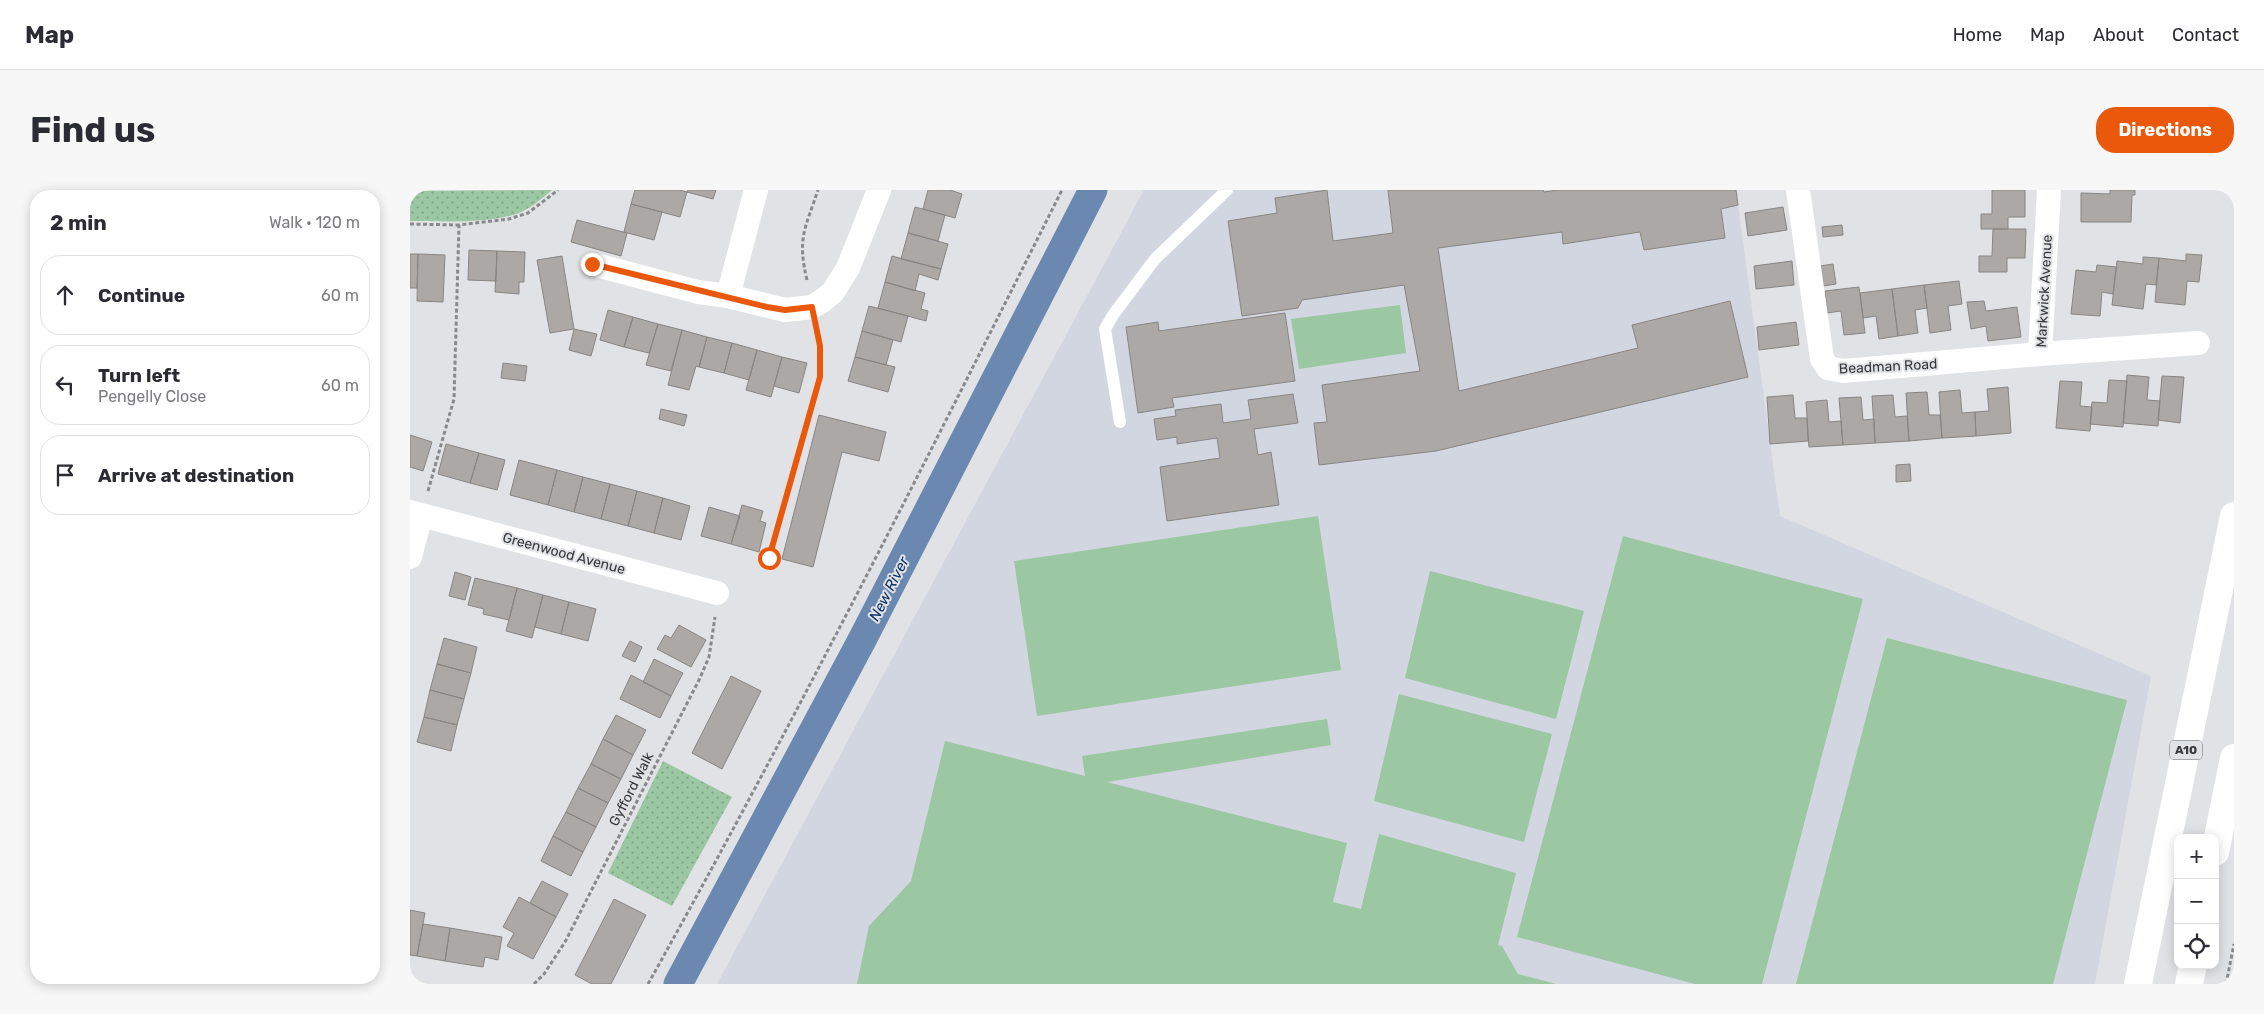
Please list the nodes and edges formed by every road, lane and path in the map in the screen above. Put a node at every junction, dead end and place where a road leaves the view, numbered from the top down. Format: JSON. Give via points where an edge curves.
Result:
{"nodes":[{"id":1,"x":558,"y":190,"type":"edge"},
{"id":2,"x":756,"y":190,"type":"edge"},
{"id":3,"x":818,"y":190,"type":"edge"},
{"id":4,"x":879,"y":190,"type":"edge"},
{"id":5,"x":1062,"y":190,"type":"edge"},
{"id":6,"x":1227,"y":190,"type":"edge"},
{"id":7,"x":1798,"y":190,"type":"edge"},
{"id":8,"x":2049,"y":190,"type":"edge"},
{"id":9,"x":410,"y":224,"type":"edge"},
{"id":10,"x":459,"y":225,"type":"junction"},
{"id":11,"x":592,"y":264,"type":"dead end"},
{"id":12,"x":728,"y":296,"type":"junction"},
{"id":13,"x":812,"y":307,"type":"junction"},
{"id":14,"x":2198,"y":343,"type":"dead end"},
{"id":15,"x":2040,"y":354,"type":"junction"},
{"id":16,"x":1120,"y":422,"type":"dead end"},
{"id":17,"x":415,"y":514,"type":"edge"},
{"id":18,"x":2234,"y":516,"type":"edge"},
{"id":19,"x":410,"y":557,"type":"edge"},
{"id":20,"x":769,"y":558,"type":"dead end"},
{"id":21,"x":717,"y":593,"type":"joint"},
{"id":22,"x":2234,"y":758,"type":"edge"},
{"id":23,"x":2219,"y":834,"type":"edge"},
{"id":24,"x":2234,"y":944,"type":"edge"},
{"id":25,"x":2192,"y":969,"type":"edge"},
{"id":26,"x":534,"y":984,"type":"edge"},
{"id":27,"x":648,"y":984,"type":"edge"},
{"id":28,"x":2138,"y":984,"type":"edge"},
{"id":29,"x":2189,"y":984,"type":"edge"},
{"id":30,"x":2226,"y":984,"type":"edge"}],
"edges":[{"from":1,"to":10,"type":"path","via":[[528,213],[509,219]]},
{"from":2,"to":12,"type":"street"},
{"from":3,"to":13,"type":"path","via":[[801,246]]},
{"from":4,"to":13,"type":"street","via":[[840,282],[833,292]]},
{"from":5,"to":27,"type":"path","via":[[899,516]]},
{"from":6,"to":16,"type":"lane","via":[[1155,259],[1105,329]]},
{"from":7,"to":15,"type":"street","name":"Beadman Road","via":[[1822,359],[1828,368],[1843,371]]},
{"from":8,"to":15,"type":"street","name":"Markwick Avenue"},
{"from":9,"to":10,"type":"path"},
{"from":10,"to":17,"type":"path","via":[[454,399]]},
{"from":11,"to":12,"type":"street","via":[[698,292]]},
{"from":12,"to":13,"type":"street","via":[[785,310]]},
{"from":13,"to":20,"type":"path","via":[[820,346],[820,377]]},
{"from":14,"to":15,"type":"street","name":"Markwick Avenue"},
{"from":17,"to":19,"type":"street"},
{"from":17,"to":21,"type":"street","name":"Greenwood Avenue"},
{"from":18,"to":28,"type":"highway","number":"A10"},
{"from":21,"to":26,"type":"path","name":"Gyfford Walk","via":[[709,657],[700,678],[565,942]]},
{"from":22,"to":23,"type":"highway"},
{"from":24,"to":30,"type":"path"},
{"from":25,"to":29,"type":"highway"}]}
